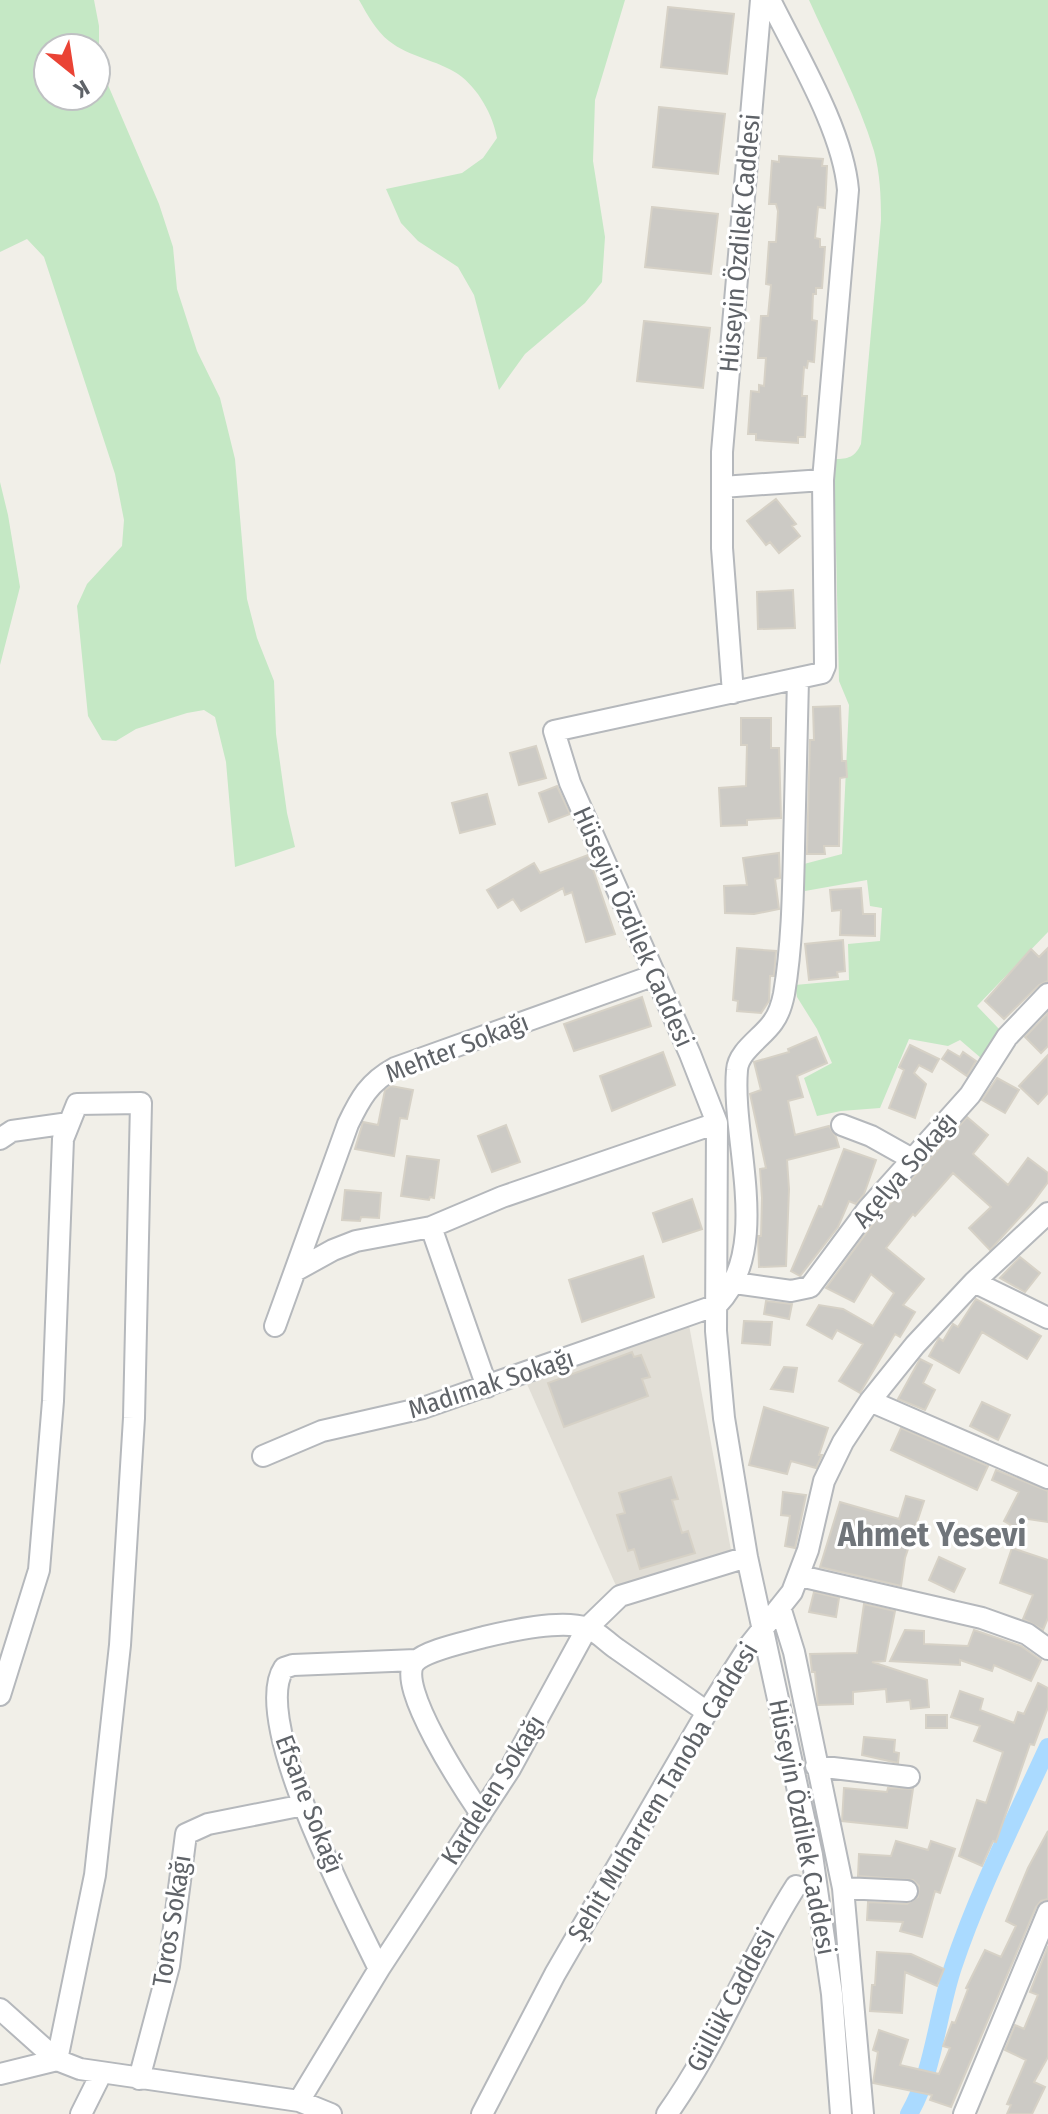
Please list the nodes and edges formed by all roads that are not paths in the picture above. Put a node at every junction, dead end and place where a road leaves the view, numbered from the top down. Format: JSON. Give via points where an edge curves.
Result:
{"nodes":[{"id":1,"x":761,"y":0,"type":"edge"},
{"id":2,"x":770,"y":0,"type":"edge"},
{"id":3,"x":823,"y":480,"type":"junction"},
{"id":4,"x":722,"y":487,"type":"junction"},
{"id":5,"x":798,"y":679,"type":"junction"},
{"id":6,"x":733,"y":693,"type":"junction"},
{"id":7,"x":655,"y":975,"type":"junction"},
{"id":8,"x":1048,"y":994,"type":"edge"},
{"id":9,"x":69,"y":1123,"type":"junction"},
{"id":10,"x":717,"y":1123,"type":"junction"},
{"id":11,"x":842,"y":1125,"type":"dead end"},
{"id":12,"x":0,"y":1139,"type":"edge"},
{"id":13,"x":912,"y":1159,"type":"junction"},
{"id":14,"x":1048,"y":1213,"type":"edge"},
{"id":15,"x":431,"y":1227,"type":"junction"},
{"id":16,"x":295,"y":1271,"type":"junction"},
{"id":17,"x":974,"y":1282,"type":"junction"},
{"id":18,"x":735,"y":1283,"type":"junction"},
{"id":19,"x":717,"y":1305,"type":"junction"},
{"id":20,"x":1048,"y":1318,"type":"edge"},
{"id":21,"x":275,"y":1326,"type":"dead end"},
{"id":22,"x":487,"y":1387,"type":"junction"},
{"id":23,"x":870,"y":1401,"type":"junction"},
{"id":24,"x":263,"y":1456,"type":"dead end"},
{"id":25,"x":1048,"y":1478,"type":"edge"},
{"id":26,"x":747,"y":1557,"type":"junction"},
{"id":27,"x":800,"y":1576,"type":"junction"},
{"id":28,"x":780,"y":1607,"type":"junction"},
{"id":29,"x":763,"y":1626,"type":"junction"},
{"id":30,"x":587,"y":1628,"type":"junction"},
{"id":31,"x":1048,"y":1649,"type":"edge"},
{"id":32,"x":416,"y":1660,"type":"junction"},
{"id":33,"x":0,"y":1695,"type":"edge"},
{"id":34,"x":707,"y":1712,"type":"junction"},
{"id":35,"x":816,"y":1766,"type":"junction"},
{"id":36,"x":909,"y":1777,"type":"dead end"},
{"id":37,"x":304,"y":1805,"type":"junction"},
{"id":38,"x":481,"y":1814,"type":"junction"},
{"id":39,"x":796,"y":1886,"type":"dead end"},
{"id":40,"x":843,"y":1888,"type":"junction"},
{"id":41,"x":907,"y":1891,"type":"dead end"},
{"id":42,"x":1048,"y":1912,"type":"edge"},
{"id":43,"x":379,"y":1969,"type":"junction"},
{"id":44,"x":0,"y":2009,"type":"edge"},
{"id":45,"x":57,"y":2060,"type":"junction"},
{"id":46,"x":0,"y":2074,"type":"edge"},
{"id":47,"x":101,"y":2074,"type":"junction"},
{"id":48,"x":139,"y":2079,"type":"junction"},
{"id":49,"x":299,"y":2101,"type":"junction"},
{"id":50,"x":81,"y":2114,"type":"edge"},
{"id":51,"x":331,"y":2114,"type":"edge"},
{"id":52,"x":482,"y":2114,"type":"edge"},
{"id":53,"x":667,"y":2114,"type":"edge"},
{"id":54,"x":841,"y":2114,"type":"edge"},
{"id":55,"x":863,"y":2114,"type":"edge"},
{"id":56,"x":964,"y":2114,"type":"edge"}],
"edges":[{"from":1,"to":4,"type":"street","name":"Hüseyin Özdilek Caddesi"},
{"from":2,"to":3,"type":"street","name":"Hüseyin Özdilek Caddesi","via":[[846,170]]},
{"from":3,"to":4,"type":"street"},
{"from":3,"to":5,"type":"street","name":"Hüseyin Özdilek Caddesi","via":[[825,666],[822,673]]},
{"from":4,"to":6,"type":"street","name":"Hüseyin Özdilek Caddesi"},
{"from":5,"to":6,"type":"street","name":"Hüseyin Özdilek Caddesi"},
{"from":5,"to":18,"type":"street","via":[[793,898],[783,995],[780,1011],[737,1070],[746,1211]]},
{"from":6,"to":7,"type":"street","name":"Hüseyin Özdilek Caddesi","via":[[554,731],[570,783]]},
{"from":7,"to":10,"type":"street","name":"Hüseyin Özdilek Caddesi"},
{"from":7,"to":16,"type":"street","name":"Mehter Sokağı","via":[[380,1076],[348,1124]]},
{"from":8,"to":13,"type":"street","name":"Açelya Sokağı","via":[[1013,1029],[970,1095]]},
{"from":9,"to":12,"type":"street","via":[[12,1131]]},
{"from":9,"to":33,"type":"street","via":[[63,1139],[53,1401],[39,1570]]},
{"from":9,"to":45,"type":"street","via":[[77,1104],[141,1103],[134,1418],[120,1645],[95,1875]]},
{"from":10,"to":15,"type":"street"},
{"from":10,"to":19,"type":"street","name":"Hüseyin Özdilek Caddesi"},
{"from":11,"to":13,"type":"street"},
{"from":13,"to":18,"type":"street","name":"Açelya Sokağı","via":[[810,1287],[791,1291]]},
{"from":14,"to":17,"type":"street","name":"Şehit Muharrem Tanoba Caddesi"},
{"from":15,"to":16,"type":"street","via":[[356,1241]]},
{"from":15,"to":22,"type":"street"},
{"from":16,"to":21,"type":"street","name":"Mehter Sokağı"},
{"from":17,"to":20,"type":"street"},
{"from":17,"to":23,"type":"street","name":"Şehit Muharrem Tanoba Caddesi"},
{"from":18,"to":19,"type":"street"},
{"from":19,"to":22,"type":"street","name":"Madımak Sokağı"},
{"from":19,"to":26,"type":"street","name":"Hüseyin Özdilek Caddesi","via":[[724,1418]]},
{"from":22,"to":24,"type":"street","name":"Madımak Sokağı","via":[[322,1431]]},
{"from":23,"to":25,"type":"street"},
{"from":23,"to":27,"type":"street","name":"Şehit Muharrem Tanoba Caddesi","via":[[824,1481]]},
{"from":26,"to":29,"type":"street","name":"Hüseyin Özdilek Caddesi"},
{"from":26,"to":30,"type":"street","name":"Kardelen Sokağı","via":[[620,1596]]},
{"from":27,"to":28,"type":"street","name":"Şehit Muharrem Tanoba Caddesi"},
{"from":27,"to":31,"type":"street","via":[[982,1618],[1027,1634]]},
{"from":28,"to":29,"type":"street","name":"Şehit Muharrem Tanoba Caddesi"},
{"from":28,"to":35,"type":"street","name":"Hüseyin Özdilek Caddesi"},
{"from":29,"to":34,"type":"street","name":"Şehit Muharrem Tanoba Caddesi"},
{"from":29,"to":54,"type":"street","name":"Hüseyin Özdilek Caddesi","via":[[814,1868],[832,1994]]},
{"from":30,"to":32,"type":"street","via":[[505,1631]]},
{"from":30,"to":34,"type":"street"},
{"from":30,"to":38,"type":"street","name":"Kardelen Sokağı"},
{"from":32,"to":37,"type":"street","name":"Efsane Sokağı","via":[[284,1668],[278,1685],[279,1725]]},
{"from":32,"to":38,"type":"street","via":[[410,1677],[415,1692],[448,1764]]},
{"from":34,"to":52,"type":"street","name":"Şehit Muharrem Tanoba Caddesi","via":[[555,1974]]},
{"from":35,"to":36,"type":"street"},
{"from":35,"to":40,"type":"street","name":"Hüseyin Özdilek Caddesi"},
{"from":37,"to":43,"type":"street","name":"Efsane Sokağı"},
{"from":37,"to":48,"type":"street","name":"Toros Sokağı","via":[[208,1824],[186,1834],[169,1966]]},
{"from":38,"to":43,"type":"street","name":"Kardelen Sokağı"},
{"from":39,"to":53,"type":"street","name":"Güllük Caddesi"},
{"from":40,"to":41,"type":"street"},
{"from":40,"to":55,"type":"street","name":"Hüseyin Özdilek Caddesi"},
{"from":42,"to":56,"type":"street"},
{"from":43,"to":49,"type":"street","name":"Kardelen Sokağı"},
{"from":44,"to":45,"type":"street"},
{"from":45,"to":46,"type":"street"},
{"from":45,"to":47,"type":"street"},
{"from":47,"to":48,"type":"street"},
{"from":47,"to":50,"type":"street"},
{"from":48,"to":49,"type":"street"},
{"from":49,"to":51,"type":"street"}]}
